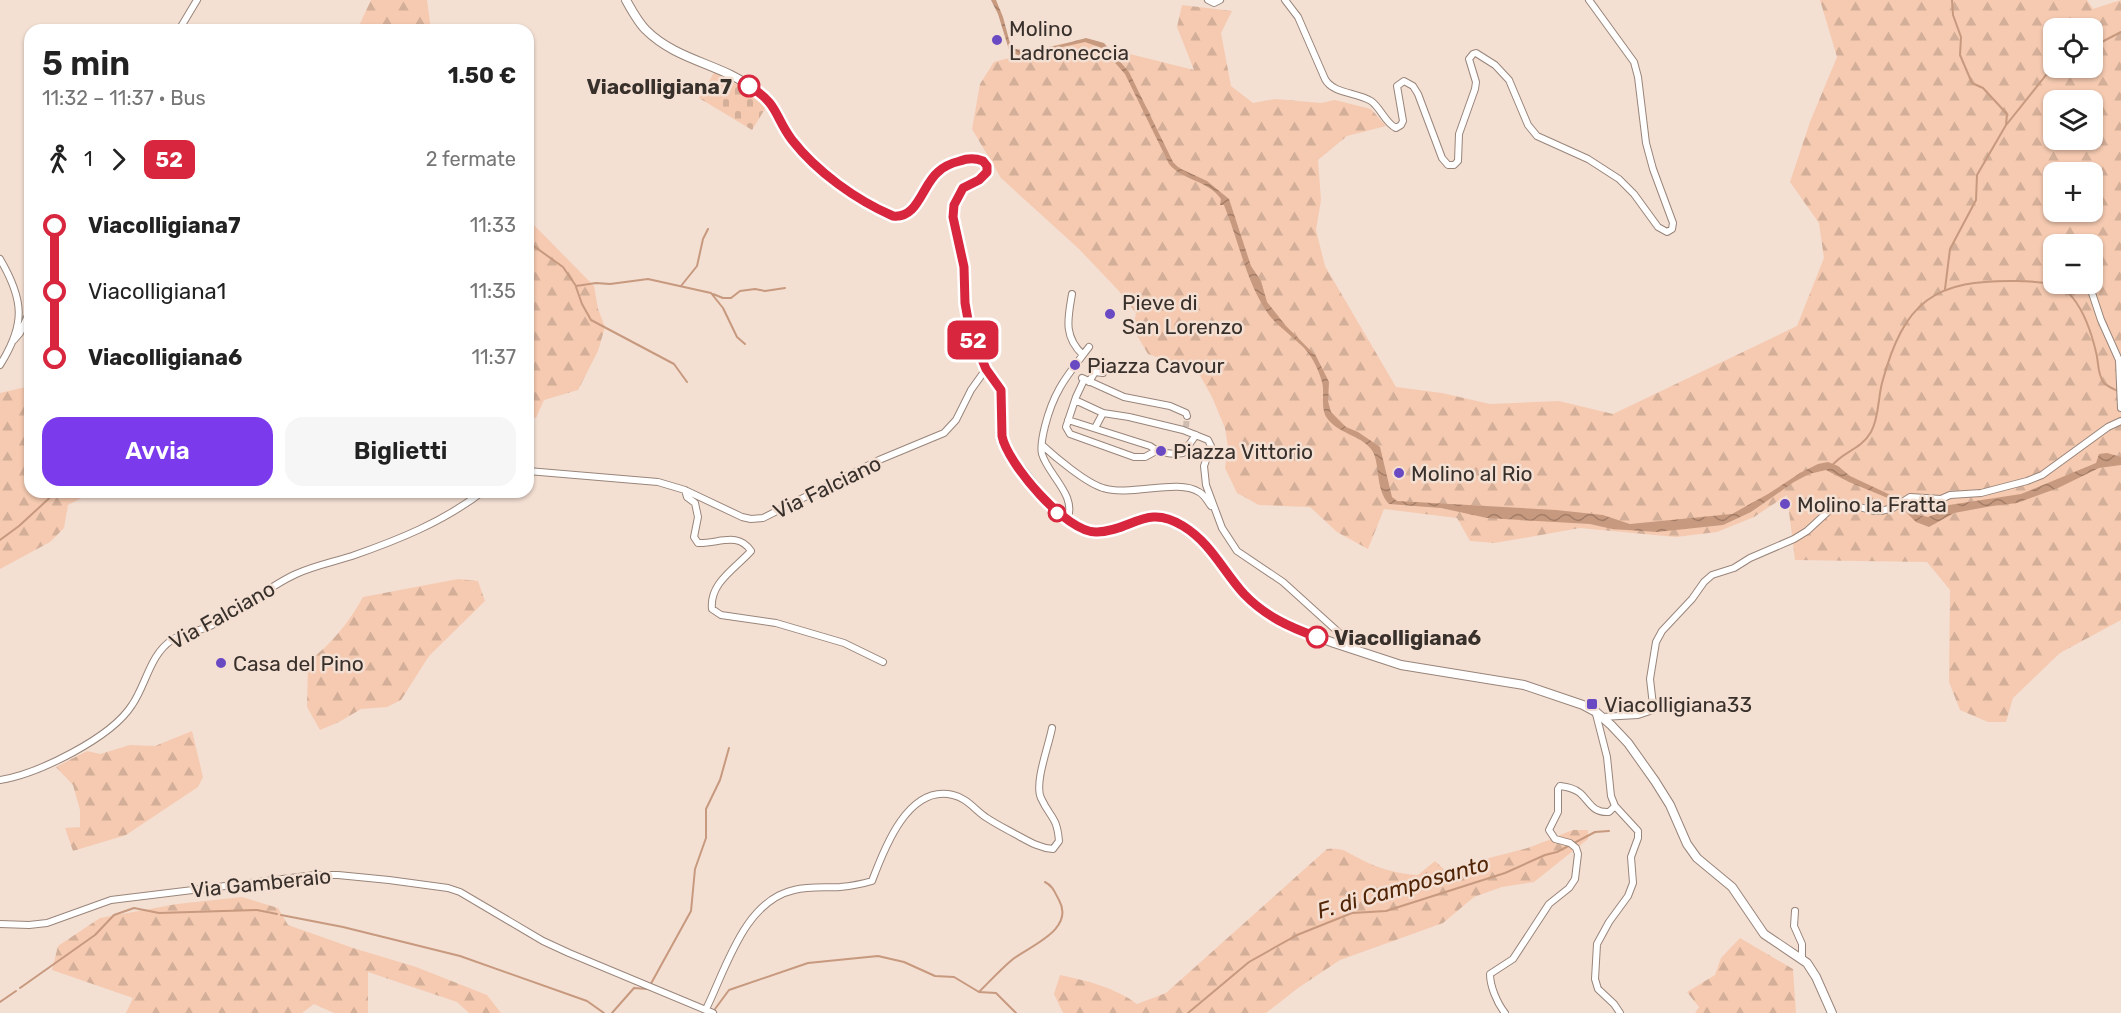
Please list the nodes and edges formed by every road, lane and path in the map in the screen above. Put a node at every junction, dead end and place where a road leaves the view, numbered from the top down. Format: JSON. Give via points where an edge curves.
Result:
{"nodes":[{"id":1,"x":197,"y":0,"type":"edge"},
{"id":2,"x":626,"y":0,"type":"edge"},
{"id":3,"x":1208,"y":0,"type":"edge"},
{"id":4,"x":1220,"y":0,"type":"edge"},
{"id":5,"x":1286,"y":0,"type":"edge"},
{"id":6,"x":1589,"y":0,"type":"edge"},
{"id":7,"x":183,"y":24,"type":"edge"},
{"id":8,"x":0,"y":260,"type":"edge"},
{"id":9,"x":1072,"y":294,"type":"dead end"},
{"id":10,"x":2093,"y":294,"type":"edge"},
{"id":11,"x":24,"y":324,"type":"edge"},
{"id":12,"x":11,"y":343,"type":"junction"},
{"id":13,"x":1089,"y":347,"type":"dead end"},
{"id":14,"x":1083,"y":355,"type":"junction"},
{"id":15,"x":0,"y":365,"type":"edge"},
{"id":16,"x":986,"y":369,"type":"junction"},
{"id":17,"x":1102,"y":373,"type":"dead end"},
{"id":18,"x":1085,"y":380,"type":"junction"},
{"id":19,"x":1075,"y":400,"type":"junction"},
{"id":20,"x":2121,"y":408,"type":"edge"},
{"id":21,"x":1103,"y":413,"type":"junction"},
{"id":22,"x":1187,"y":416,"type":"dead end"},
{"id":23,"x":1068,"y":420,"type":"junction"},
{"id":24,"x":2121,"y":421,"type":"edge"},
{"id":25,"x":1095,"y":429,"type":"junction"},
{"id":26,"x":1196,"y":435,"type":"junction"},
{"id":27,"x":1042,"y":445,"type":"junction"},
{"id":28,"x":1156,"y":451,"type":"junction"},
{"id":29,"x":534,"y":472,"type":"edge"},
{"id":30,"x":685,"y":490,"type":"junction"},
{"id":31,"x":474,"y":498,"type":"edge"},
{"id":32,"x":1215,"y":511,"type":"junction"},
{"id":33,"x":1067,"y":520,"type":"junction"},
{"id":34,"x":1357,"y":650,"type":"junction"},
{"id":35,"x":883,"y":662,"type":"dead end"},
{"id":36,"x":1599,"y":715,"type":"junction"},
{"id":37,"x":1052,"y":728,"type":"dead end"},
{"id":38,"x":0,"y":780,"type":"edge"},
{"id":39,"x":1615,"y":806,"type":"junction"},
{"id":40,"x":1795,"y":911,"type":"dead end"},
{"id":41,"x":0,"y":924,"type":"edge"},
{"id":42,"x":1802,"y":958,"type":"junction"},
{"id":43,"x":710,"y":1011,"type":"edge"},
{"id":44,"x":1505,"y":1013,"type":"edge"},
{"id":45,"x":1620,"y":1013,"type":"edge"},
{"id":46,"x":1832,"y":1013,"type":"edge"}],
"edges":[{"from":1,"to":7,"type":"street"},
{"from":2,"to":16,"type":"street","via":[[645,29],[663,43],[687,58],[733,75],[766,98],[789,136],[810,159],[842,186],[886,213],[900,217],[908,213],[934,176],[949,165],[975,158],[985,163],[988,168],[984,176],[967,184],[957,195],[953,217],[964,267],[970,331]]},
{"from":3,"to":4,"type":"street"},
{"from":5,"to":6,"type":"street","via":[[1330,86],[1371,101],[1396,128],[1403,121],[1397,86],[1404,81],[1413,86],[1448,165],[1458,161],[1459,134],[1476,82],[1469,59],[1476,53],[1509,80],[1528,125],[1537,136],[1588,159],[1619,179],[1658,227],[1670,231],[1673,223],[1646,143],[1637,70]]},
{"from":8,"to":12,"type":"street","via":[[19,301],[20,312]]},
{"from":9,"to":14,"type":"street","via":[[1070,335]]},
{"from":10,"to":20,"type":"street","via":[[2119,360]]},
{"from":11,"to":12,"type":"street"},
{"from":12,"to":15,"type":"street"},
{"from":13,"to":14,"type":"street"},
{"from":14,"to":27,"type":"street","via":[[1052,400]]},
{"from":16,"to":30,"type":"street","name":"Via Falciano","via":[[944,433],[873,463],[770,515],[742,517]]},
{"from":16,"to":33,"type":"street","via":[[1001,390],[1002,436],[1008,452],[1047,503]]},
{"from":17,"to":18,"type":"street","via":[[1095,372]]},
{"from":18,"to":19,"type":"street"},
{"from":18,"to":22,"type":"street","via":[[1124,397],[1170,406]]},
{"from":19,"to":21,"type":"street"},
{"from":19,"to":23,"type":"street"},
{"from":21,"to":25,"type":"street"},
{"from":21,"to":26,"type":"street","via":[[1185,429]]},
{"from":23,"to":25,"type":"street"},
{"from":23,"to":28,"type":"street","via":[[1066,427],[1075,436],[1127,455],[1145,457]]},
{"from":24,"to":36,"type":"street","via":[[2042,475],[2027,481],[1941,499],[1910,497],[1893,508],[1874,511],[1834,506],[1794,539],[1709,577],[1659,636],[1650,679],[1650,711],[1638,715]]},
{"from":25,"to":28,"type":"street"},
{"from":26,"to":28,"type":"street","via":[[1183,453]]},
{"from":26,"to":32,"type":"street","via":[[1211,444],[1205,478]]},
{"from":27,"to":32,"type":"street","via":[[1103,488],[1131,492],[1190,488],[1204,495]]},
{"from":27,"to":33,"type":"street","via":[[1042,455],[1068,501]]},
{"from":29,"to":30,"type":"street","name":"Via Falciano","via":[[658,482]]},
{"from":30,"to":35,"type":"street","via":[[695,503],[698,517],[694,537],[699,543],[737,539],[751,550],[715,591],[712,609],[721,615],[776,623],[844,643]]},
{"from":31,"to":38,"type":"street","name":"Via Falciano","via":[[436,522],[394,540],[298,573],[210,626],[171,640],[151,665],[132,705],[112,725],[46,767]]},
{"from":32,"to":34,"type":"street","via":[[1237,551],[1283,582]]},
{"from":33,"to":34,"type":"street","via":[[1098,532],[1151,517],[1169,519],[1201,540],[1243,593],[1270,617]]},
{"from":34,"to":36,"type":"street","via":[[1420,670],[1524,686],[1583,705]]},
{"from":36,"to":39,"type":"street","via":[[1608,786]]},
{"from":36,"to":42,"type":"street","via":[[1628,743],[1664,794],[1697,858],[1732,887],[1764,934]]},
{"from":37,"to":43,"type":"street","via":[[1040,796],[1058,824],[1059,841],[1053,849],[1043,848],[985,818],[954,795],[936,793],[903,817],[872,881],[790,891],[758,912],[735,945]]},
{"from":39,"to":44,"type":"street","via":[[1609,812],[1600,812],[1578,791],[1564,786],[1558,789],[1558,812],[1549,830],[1555,839],[1576,848],[1575,879],[1550,904],[1514,959],[1490,974]]},
{"from":39,"to":45,"type":"street","via":[[1638,831],[1631,857],[1633,883],[1597,944],[1595,980],[1598,989]]},
{"from":40,"to":42,"type":"street","via":[[1794,926],[1802,944]]},
{"from":41,"to":43,"type":"street","name":"Via Gamberaio","via":[[47,923],[111,900],[287,878],[325,874],[389,880],[460,892],[560,949]]},
{"from":42,"to":46,"type":"street","via":[[1812,969]]}]}
